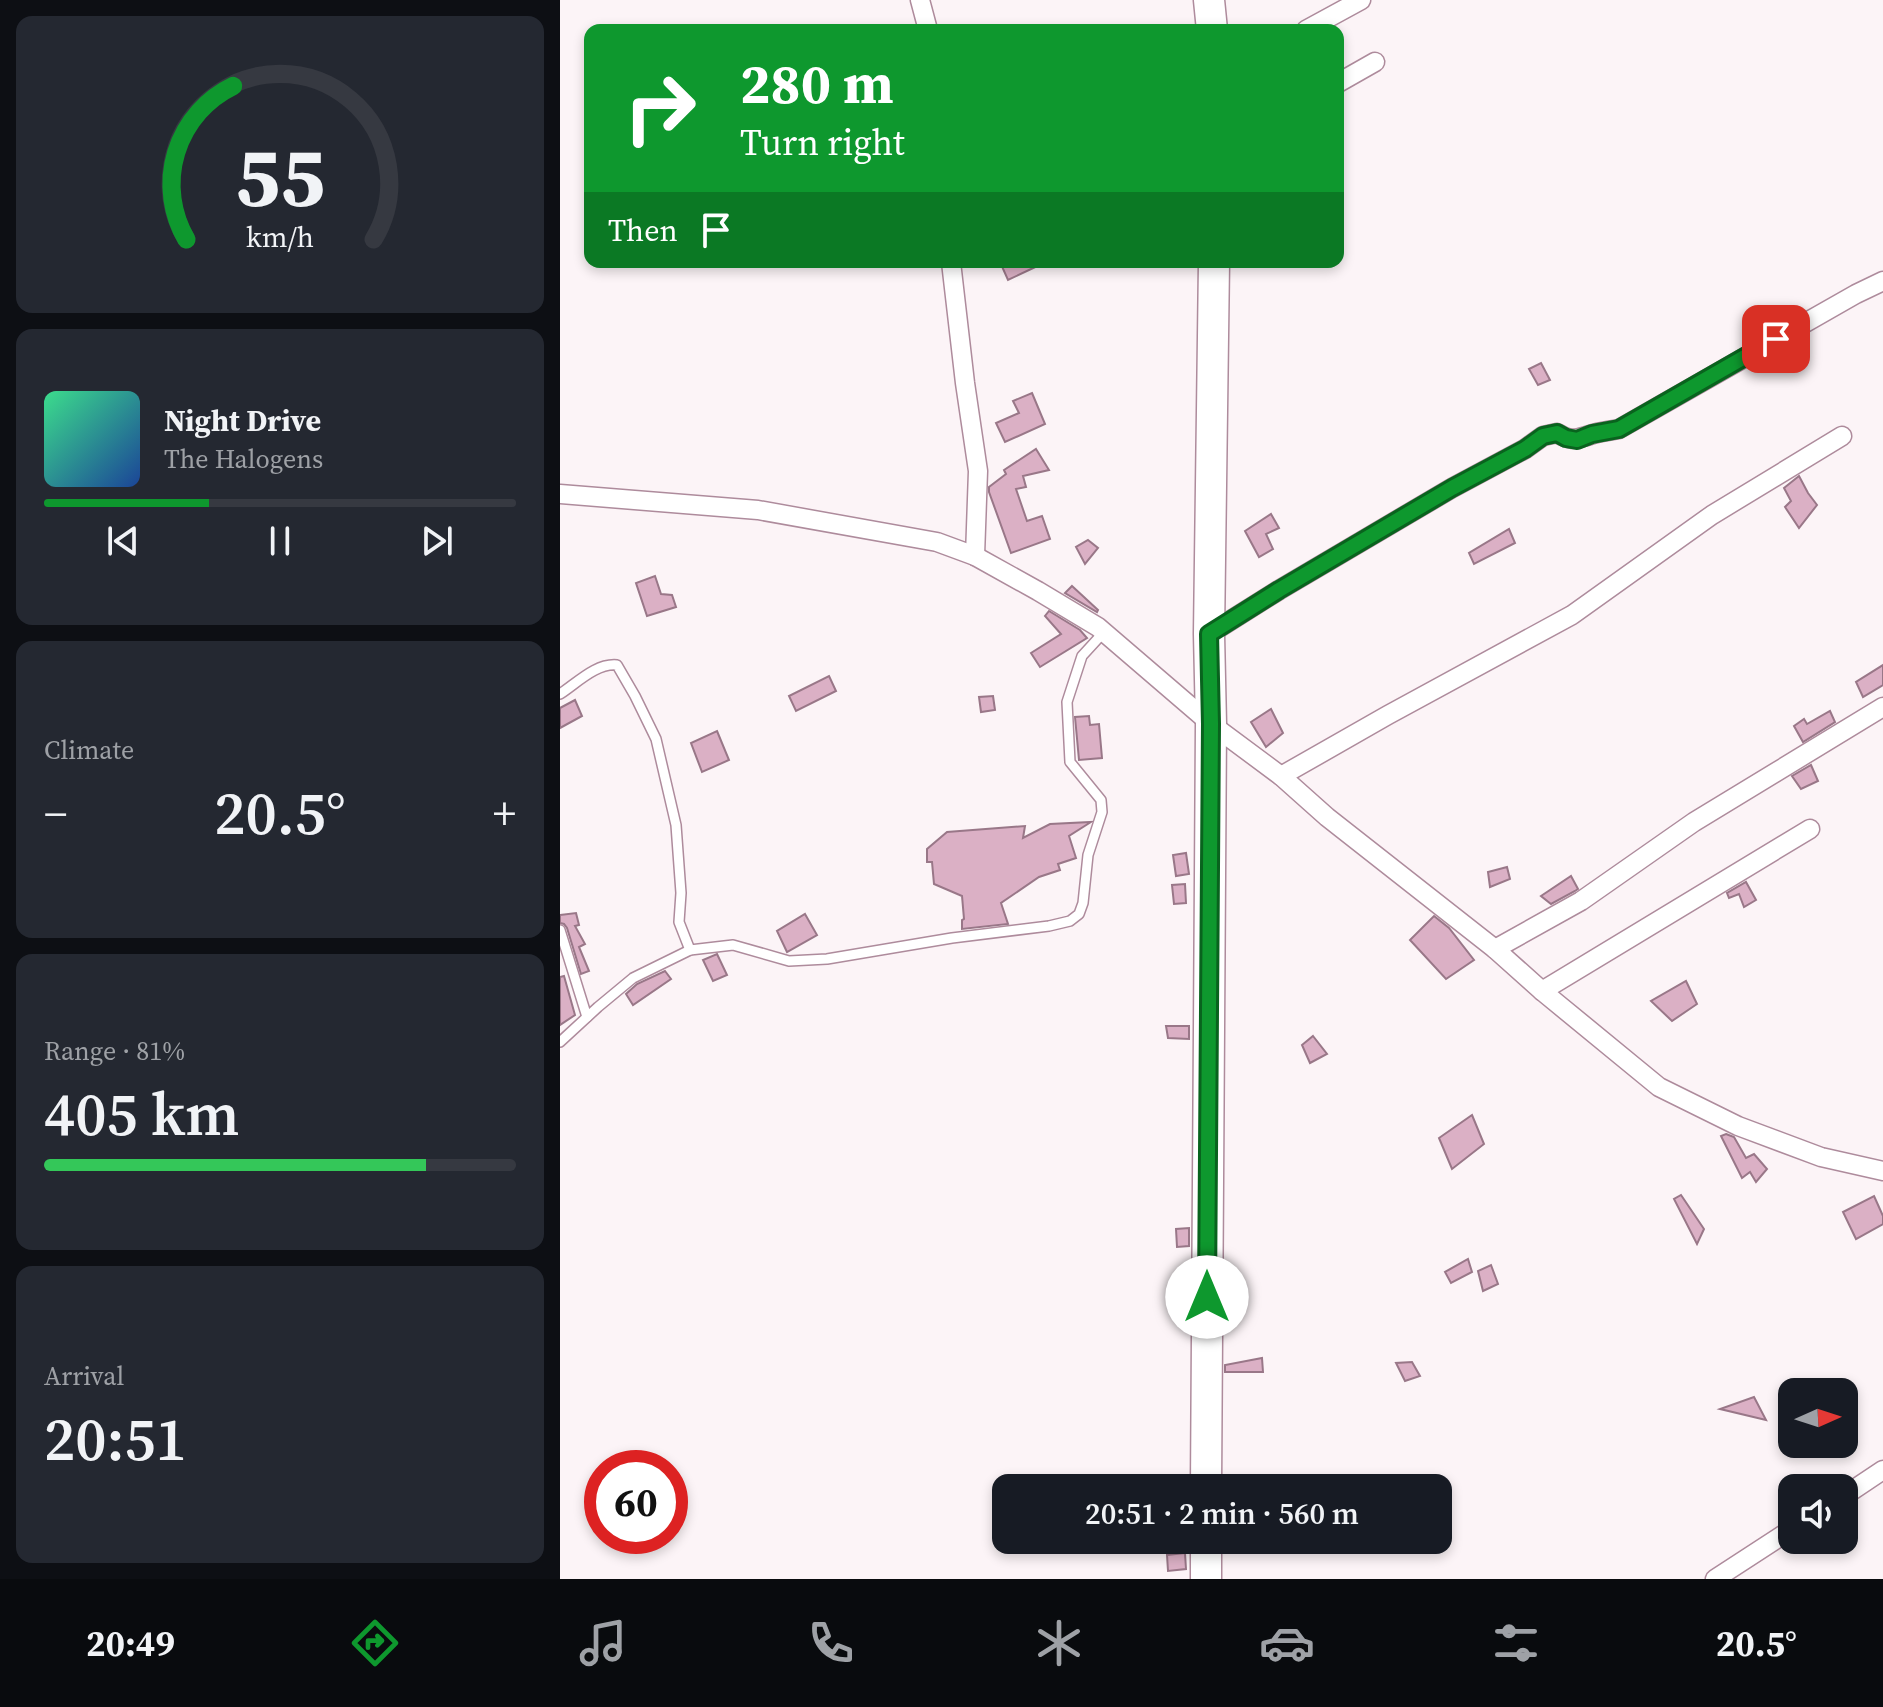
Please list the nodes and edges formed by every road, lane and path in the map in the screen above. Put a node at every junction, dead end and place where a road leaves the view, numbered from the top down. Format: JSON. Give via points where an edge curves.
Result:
{"nodes":[{"id":1,"x":920,"y":0,"type":"edge"},
{"id":2,"x":1209,"y":0,"type":"edge"},
{"id":3,"x":1361,"y":0,"type":"edge"},
{"id":4,"x":926,"y":24,"type":"edge"},
{"id":5,"x":1211,"y":24,"type":"edge"},
{"id":6,"x":1317,"y":24,"type":"edge"},
{"id":7,"x":1375,"y":62,"type":"dead end"},
{"id":8,"x":1344,"y":80,"type":"edge"},
{"id":9,"x":952,"y":268,"type":"edge"},
{"id":10,"x":1214,"y":268,"type":"edge"},
{"id":11,"x":1883,"y":281,"type":"edge"},
{"id":12,"x":1842,"y":436,"type":"dead end"},
{"id":13,"x":561,"y":497,"type":"edge"},
{"id":14,"x":975,"y":556,"type":"junction"},
{"id":15,"x":1104,"y":632,"type":"junction"},
{"id":16,"x":1209,"y":634,"type":"junction"},
{"id":17,"x":560,"y":694,"type":"edge"},
{"id":18,"x":1883,"y":707,"type":"edge"},
{"id":19,"x":1211,"y":724,"type":"junction"},
{"id":20,"x":1281,"y":776,"type":"junction"},
{"id":21,"x":1810,"y":829,"type":"dead end"},
{"id":22,"x":560,"y":930,"type":"edge"},
{"id":23,"x":1495,"y":949,"type":"junction"},
{"id":24,"x":690,"y":950,"type":"junction"},
{"id":25,"x":1542,"y":991,"type":"junction"},
{"id":26,"x":587,"y":1017,"type":"junction"},
{"id":27,"x":560,"y":1042,"type":"edge"},
{"id":28,"x":1883,"y":1171,"type":"edge"},
{"id":29,"x":1883,"y":1470,"type":"edge"},
{"id":30,"x":1206,"y":1474,"type":"edge"},
{"id":31,"x":1858,"y":1487,"type":"edge"},
{"id":32,"x":1778,"y":1538,"type":"edge"},
{"id":33,"x":1715,"y":1579,"type":"edge"}],
"edges":[{"from":1,"to":4,"type":"street"},
{"from":2,"to":5,"type":"main road"},
{"from":3,"to":6,"type":"street"},
{"from":7,"to":8,"type":"street"},
{"from":9,"to":14,"type":"street","via":[[978,471]]},
{"from":10,"to":16,"type":"main road"},
{"from":11,"to":16,"type":"street","via":[[1619,429],[1577,440],[1557,433],[1543,436]]},
{"from":12,"to":20,"type":"street","via":[[1712,515],[1572,615]]},
{"from":13,"to":14,"type":"street","via":[[758,510],[937,542]]},
{"from":14,"to":15,"type":"street"},
{"from":15,"to":19,"type":"street"},
{"from":15,"to":24,"type":"lane","via":[[1082,656],[1067,702],[1070,762],[1101,800],[1102,812],[1088,855],[1083,903],[1070,921],[827,959],[789,961],[733,945]]},
{"from":16,"to":19,"type":"main road"},
{"from":17,"to":24,"type":"lane","via":[[609,664],[617,665],[635,696],[656,739],[676,825],[679,922]]},
{"from":18,"to":23,"type":"street","via":[[1694,822],[1581,901]]},
{"from":19,"to":20,"type":"street"},
{"from":19,"to":30,"type":"main road"},
{"from":20,"to":23,"type":"street"},
{"from":21,"to":25,"type":"street"},
{"from":22,"to":26,"type":"lane"},
{"from":23,"to":25,"type":"street"},
{"from":24,"to":26,"type":"lane","via":[[633,978]]},
{"from":25,"to":28,"type":"street","via":[[1659,1087],[1738,1126],[1821,1157]]},
{"from":26,"to":27,"type":"lane"},
{"from":29,"to":31,"type":"street"},
{"from":32,"to":33,"type":"street"}]}
